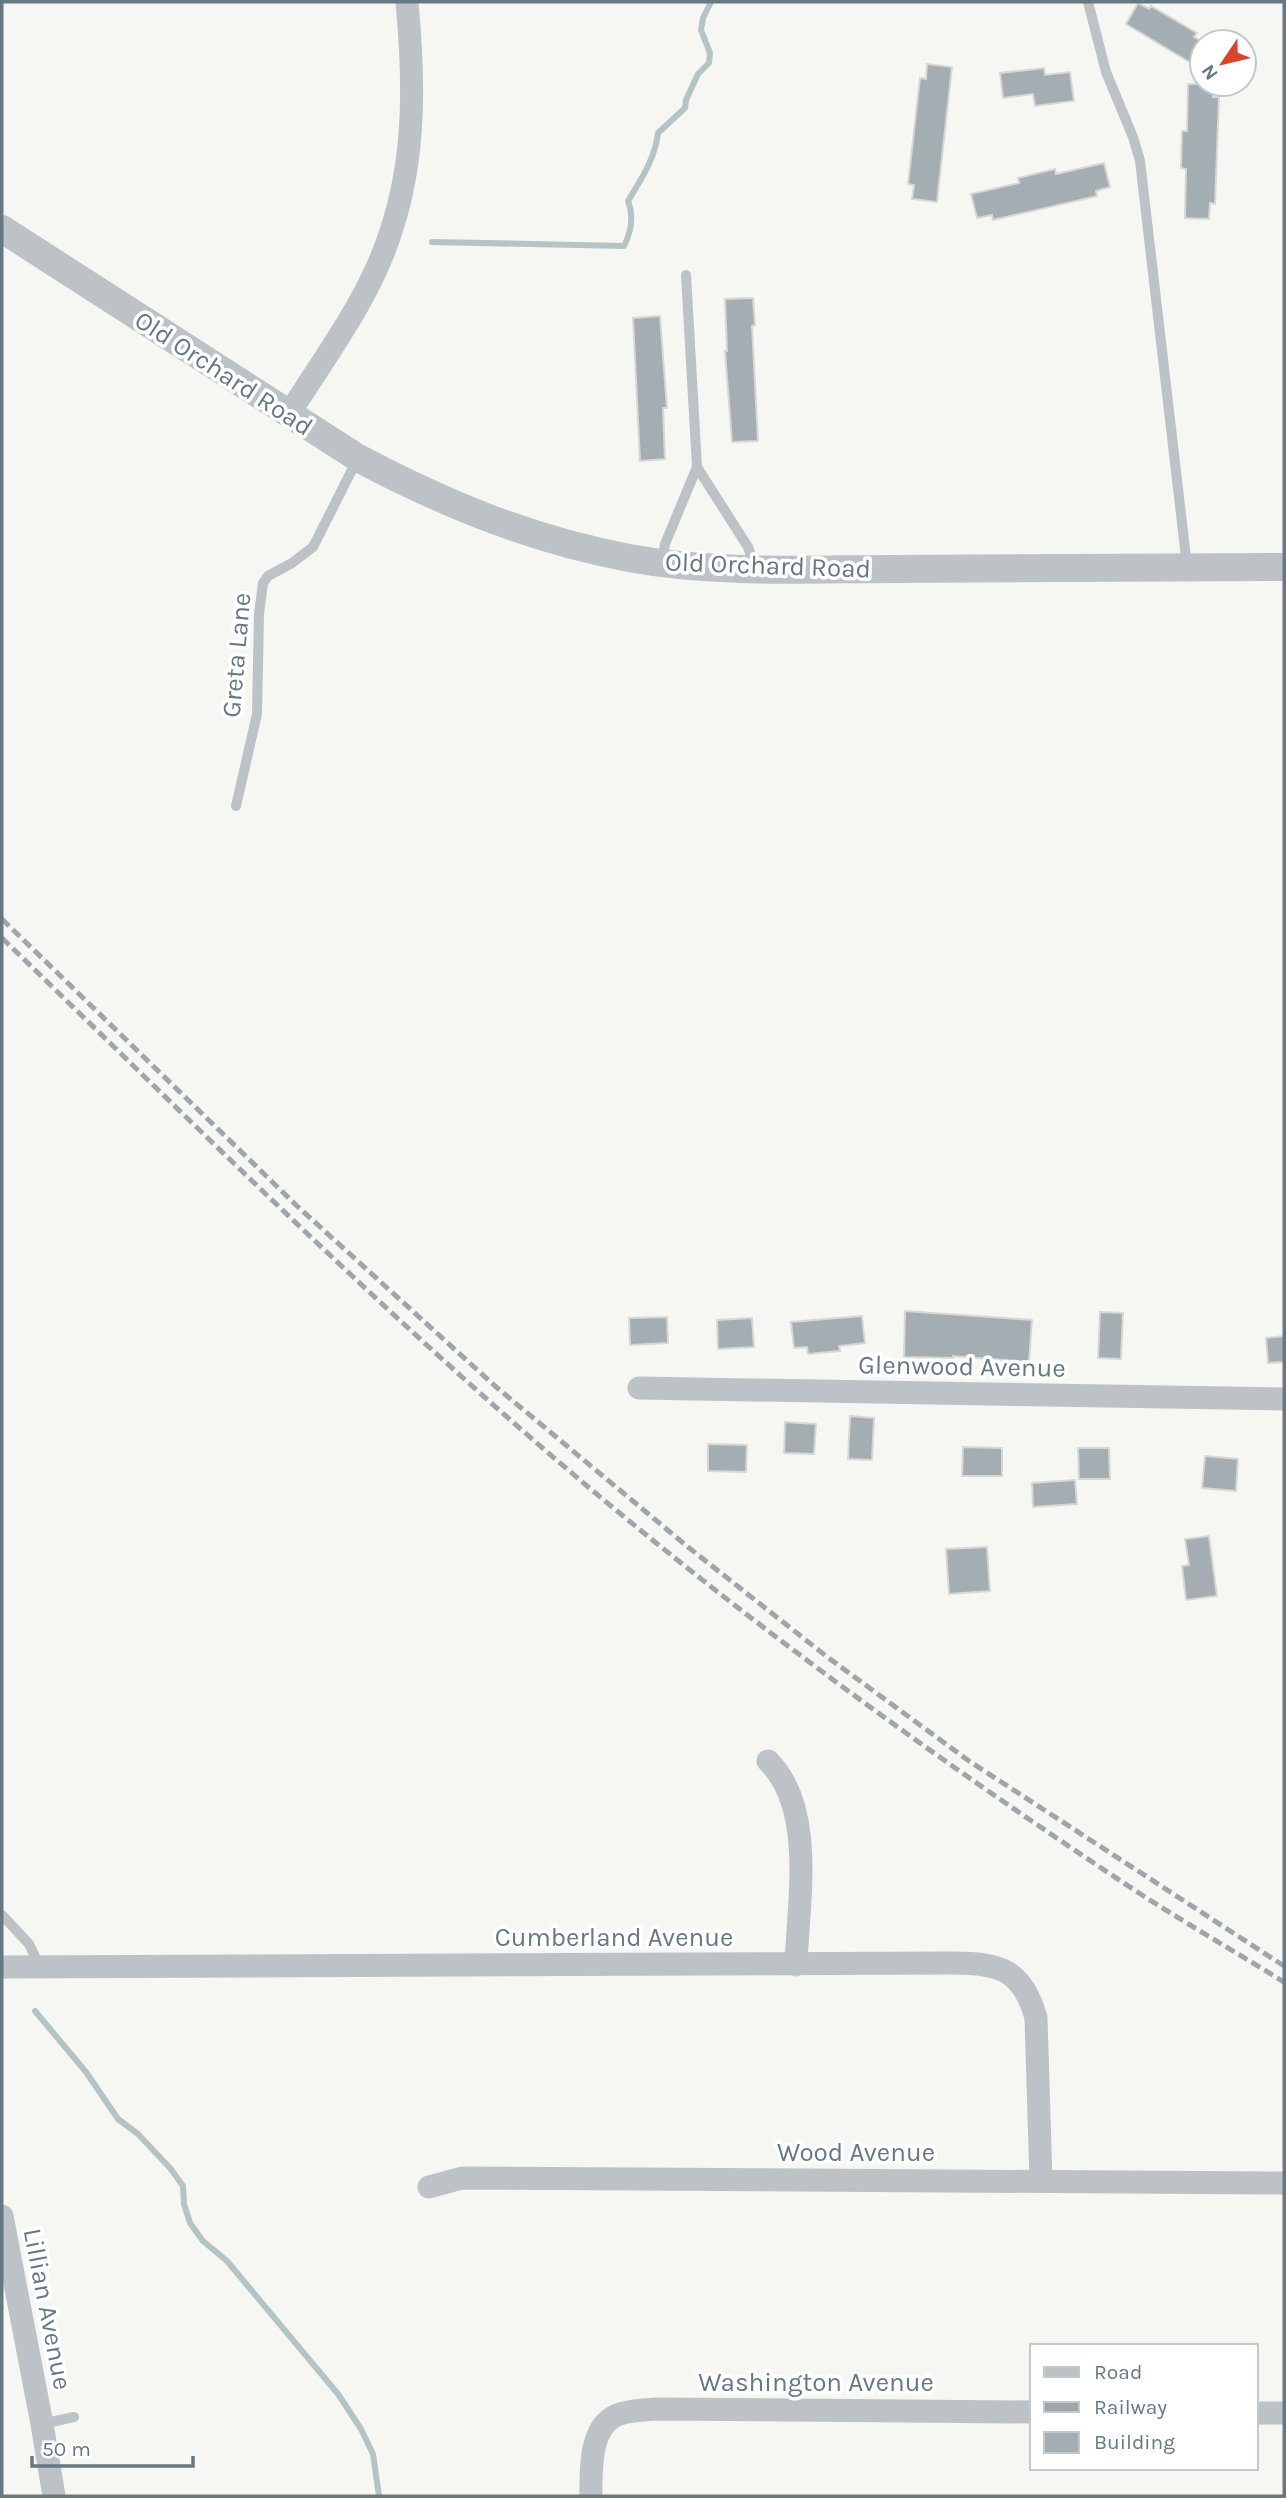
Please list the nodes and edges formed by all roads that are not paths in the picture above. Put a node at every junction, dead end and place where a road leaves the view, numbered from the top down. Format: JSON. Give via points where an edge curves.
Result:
{"nodes":[{"id":1,"x":407,"y":2,"type":"edge"},
{"id":2,"x":1088,"y":2,"type":"edge"},
{"id":3,"x":2,"y":229,"type":"edge"},
{"id":4,"x":686,"y":275,"type":"dead end"},
{"id":5,"x":289,"y":414,"type":"junction"},
{"id":6,"x":358,"y":458,"type":"junction"},
{"id":7,"x":697,"y":467,"type":"junction"},
{"id":8,"x":662,"y":562,"type":"junction"},
{"id":9,"x":1284,"y":567,"type":"edge"},
{"id":10,"x":1187,"y":568,"type":"junction"},
{"id":11,"x":755,"y":570,"type":"junction"},
{"id":12,"x":236,"y":806,"type":"dead end"},
{"id":13,"x":639,"y":1392,"type":"dead end"},
{"id":14,"x":1284,"y":1399,"type":"edge"},
{"id":15,"x":768,"y":1761,"type":"dead end"},
{"id":16,"x":2,"y":1914,"type":"edge"},
{"id":17,"x":796,"y":1965,"type":"junction"},
{"id":18,"x":2,"y":1967,"type":"edge"},
{"id":19,"x":40,"y":1967,"type":"junction"},
{"id":20,"x":1041,"y":2180,"type":"junction"},
{"id":21,"x":1284,"y":2183,"type":"edge"},
{"id":22,"x":429,"y":2187,"type":"dead end"},
{"id":23,"x":2,"y":2216,"type":"edge"},
{"id":24,"x":1030,"y":2412,"type":"edge"},
{"id":25,"x":1258,"y":2413,"type":"edge"},
{"id":26,"x":1284,"y":2413,"type":"edge"},
{"id":27,"x":74,"y":2417,"type":"dead end"},
{"id":28,"x":42,"y":2424,"type":"junction"},
{"id":29,"x":54,"y":2496,"type":"edge"},
{"id":30,"x":591,"y":2496,"type":"edge"}],
"edges":[{"from":1,"to":5,"type":"street","via":[[412,119],[392,230],[369,283]]},
{"from":2,"to":10,"type":"lane","via":[[1106,72],[1140,161]]},
{"from":3,"to":5,"type":"street","name":"Old Orchard Road"},
{"from":4,"to":7,"type":"lane"},
{"from":5,"to":6,"type":"street","name":"Old Orchard Road"},
{"from":6,"to":8,"type":"street","name":"Old Orchard Road","via":[[491,521],[586,548]]},
{"from":6,"to":12,"type":"lane","name":"Greta Lane","via":[[313,547],[263,583],[257,714]]},
{"from":7,"to":8,"type":"lane"},
{"from":7,"to":11,"type":"lane","via":[[748,547]]},
{"from":8,"to":11,"type":"street","name":"Old Orchard Road"},
{"from":9,"to":10,"type":"street","name":"Old Orchard Road"},
{"from":10,"to":11,"type":"street","name":"Old Orchard Road"},
{"from":13,"to":14,"type":"street","name":"Glenwood Avenue"},
{"from":15,"to":17,"type":"street","via":[[791,1795],[799,1839]]},
{"from":16,"to":19,"type":"lane","via":[[29,1944]]},
{"from":17,"to":19,"type":"street","name":"Cumberland Avenue"},
{"from":17,"to":20,"type":"street","name":"Cumberland Avenue","via":[[975,1963],[1001,1969],[1019,1980],[1029,1994],[1037,2029]]},
{"from":18,"to":19,"type":"street","name":"Cumberland Avenue"},
{"from":20,"to":21,"type":"street","name":"Wood Avenue"},
{"from":20,"to":22,"type":"street","name":"Wood Avenue","via":[[462,2178]]},
{"from":23,"to":28,"type":"street","name":"Lillian Avenue"},
{"from":24,"to":30,"type":"street","name":"Washington Avenue","via":[[656,2409],[617,2415],[604,2425],[595,2448]]},
{"from":25,"to":26,"type":"street"},
{"from":27,"to":28,"type":"lane"},
{"from":28,"to":29,"type":"street","name":"Lillian Avenue"}]}
